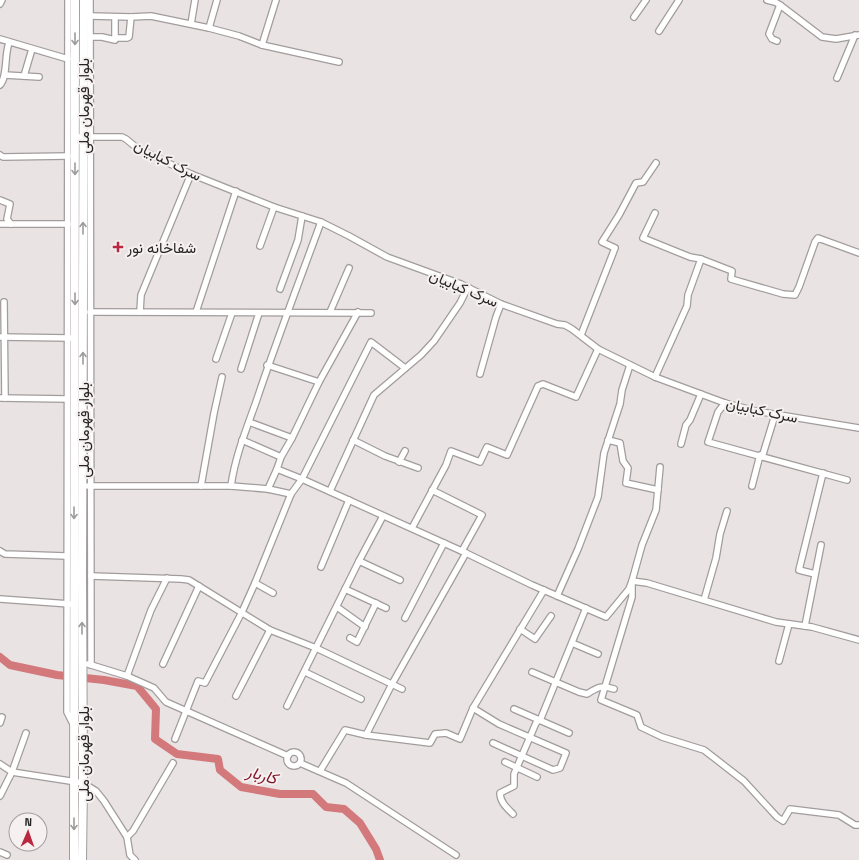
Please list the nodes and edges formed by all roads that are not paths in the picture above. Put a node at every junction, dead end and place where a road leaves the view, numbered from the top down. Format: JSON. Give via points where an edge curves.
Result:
{"nodes":[{"id":1,"x":2,"y":0,"type":"edge"},
{"id":2,"x":68,"y":0,"type":"edge"},
{"id":3,"x":75,"y":0,"type":"edge"},
{"id":4,"x":84,"y":0,"type":"edge"},
{"id":5,"x":90,"y":0,"type":"edge"},
{"id":6,"x":194,"y":0,"type":"edge"},
{"id":7,"x":217,"y":0,"type":"edge"},
{"id":8,"x":276,"y":0,"type":"edge"},
{"id":9,"x":646,"y":0,"type":"edge"},
{"id":10,"x":679,"y":0,"type":"edge"},
{"id":11,"x":767,"y":0,"type":"edge"},
{"id":12,"x":0,"y":4,"type":"edge"},
{"id":13,"x":780,"y":5,"type":"junction"},
{"id":14,"x":90,"y":16,"type":"junction"},
{"id":15,"x":115,"y":17,"type":"junction"},
{"id":16,"x":131,"y":17,"type":"junction"},
{"id":17,"x":634,"y":18,"type":"dead end"},
{"id":18,"x":191,"y":24,"type":"junction"},
{"id":19,"x":209,"y":28,"type":"junction"},
{"id":20,"x":659,"y":31,"type":"dead end"},
{"id":21,"x":857,"y":35,"type":"edge"},
{"id":22,"x":90,"y":37,"type":"junction"},
{"id":23,"x":115,"y":38,"type":"junction"},
{"id":24,"x":0,"y":39,"type":"edge"},
{"id":25,"x":777,"y":41,"type":"dead end"},
{"id":26,"x":9,"y":43,"type":"junction"},
{"id":27,"x":262,"y":45,"type":"junction"},
{"id":28,"x":32,"y":49,"type":"junction"},
{"id":29,"x":68,"y":60,"type":"junction"},
{"id":30,"x":339,"y":62,"type":"dead end"},
{"id":31,"x":5,"y":75,"type":"junction"},
{"id":32,"x":24,"y":76,"type":"junction"},
{"id":33,"x":38,"y":77,"type":"dead end"},
{"id":34,"x":837,"y":78,"type":"dead end"},
{"id":35,"x":0,"y":85,"type":"edge"},
{"id":36,"x":83,"y":137,"type":"junction"},
{"id":37,"x":0,"y":155,"type":"edge"},
{"id":38,"x":68,"y":156,"type":"junction"},
{"id":39,"x":656,"y":163,"type":"dead end"},
{"id":40,"x":191,"y":174,"type":"junction"},
{"id":41,"x":236,"y":191,"type":"junction"},
{"id":42,"x":0,"y":200,"type":"edge"},
{"id":43,"x":274,"y":207,"type":"junction"},
{"id":44,"x":655,"y":213,"type":"dead end"},
{"id":45,"x":302,"y":216,"type":"junction"},
{"id":46,"x":321,"y":222,"type":"junction"},
{"id":47,"x":11,"y":224,"type":"junction"},
{"id":48,"x":68,"y":224,"type":"junction"},
{"id":49,"x":0,"y":225,"type":"edge"},
{"id":50,"x":260,"y":246,"type":"dead end"},
{"id":51,"x":859,"y":253,"type":"edge"},
{"id":52,"x":701,"y":259,"type":"junction"},
{"id":53,"x":349,"y":268,"type":"dead end"},
{"id":54,"x":468,"y":287,"type":"junction"},
{"id":55,"x":280,"y":289,"type":"dead end"},
{"id":56,"x":4,"y":302,"type":"dead end"},
{"id":57,"x":501,"y":304,"type":"junction"},
{"id":58,"x":90,"y":312,"type":"junction"},
{"id":59,"x":140,"y":312,"type":"junction"},
{"id":60,"x":196,"y":312,"type":"junction"},
{"id":61,"x":330,"y":312,"type":"junction"},
{"id":62,"x":358,"y":312,"type":"junction"},
{"id":63,"x":232,"y":313,"type":"junction"},
{"id":64,"x":259,"y":313,"type":"junction"},
{"id":65,"x":288,"y":313,"type":"junction"},
{"id":66,"x":371,"y":313,"type":"dead end"},
{"id":67,"x":581,"y":335,"type":"junction"},
{"id":68,"x":3,"y":337,"type":"edge"},
{"id":69,"x":79,"y":338,"type":"junction"},
{"id":70,"x":598,"y":349,"type":"junction"},
{"id":71,"x":216,"y":359,"type":"dead end"},
{"id":72,"x":267,"y":365,"type":"junction"},
{"id":73,"x":630,"y":365,"type":"junction"},
{"id":74,"x":2,"y":368,"type":"edge"},
{"id":75,"x":405,"y":368,"type":"junction"},
{"id":76,"x":241,"y":369,"type":"dead end"},
{"id":77,"x":480,"y":374,"type":"dead end"},
{"id":78,"x":222,"y":377,"type":"dead end"},
{"id":79,"x":655,"y":377,"type":"junction"},
{"id":80,"x":319,"y":382,"type":"junction"},
{"id":81,"x":701,"y":394,"type":"junction"},
{"id":82,"x":3,"y":398,"type":"edge"},
{"id":83,"x":67,"y":399,"type":"junction"},
{"id":84,"x":725,"y":403,"type":"junction"},
{"id":85,"x":775,"y":415,"type":"junction"},
{"id":86,"x":249,"y":422,"type":"junction"},
{"id":87,"x":859,"y":428,"type":"edge"},
{"id":88,"x":292,"y":438,"type":"junction"},
{"id":89,"x":242,"y":440,"type":"junction"},
{"id":90,"x":354,"y":440,"type":"junction"},
{"id":91,"x":608,"y":440,"type":"junction"},
{"id":92,"x":681,"y":444,"type":"dead end"},
{"id":93,"x":405,"y":451,"type":"dead end"},
{"id":94,"x":760,"y":456,"type":"junction"},
{"id":95,"x":281,"y":457,"type":"junction"},
{"id":96,"x":399,"y":462,"type":"junction"},
{"id":97,"x":660,"y":467,"type":"dead end"},
{"id":98,"x":418,"y":468,"type":"dead end"},
{"id":99,"x":277,"y":469,"type":"junction"},
{"id":100,"x":823,"y":473,"type":"junction"},
{"id":101,"x":302,"y":478,"type":"junction"},
{"id":102,"x":847,"y":480,"type":"dead end"},
{"id":103,"x":74,"y":485,"type":"junction"},
{"id":104,"x":87,"y":486,"type":"junction"},
{"id":105,"x":201,"y":486,"type":"junction"},
{"id":106,"x":231,"y":486,"type":"junction"},
{"id":107,"x":752,"y":486,"type":"dead end"},
{"id":108,"x":268,"y":489,"type":"junction"},
{"id":109,"x":432,"y":490,"type":"junction"},
{"id":110,"x":658,"y":490,"type":"junction"},
{"id":111,"x":330,"y":491,"type":"junction"},
{"id":112,"x":291,"y":494,"type":"junction"},
{"id":113,"x":349,"y":500,"type":"junction"},
{"id":114,"x":727,"y":511,"type":"dead end"},
{"id":115,"x":383,"y":516,"type":"junction"},
{"id":116,"x":412,"y":528,"type":"junction"},
{"id":117,"x":444,"y":543,"type":"junction"},
{"id":118,"x":821,"y":545,"type":"dead end"},
{"id":119,"x":0,"y":551,"type":"edge"},
{"id":120,"x":464,"y":552,"type":"junction"},
{"id":121,"x":66,"y":556,"type":"junction"},
{"id":122,"x":359,"y":561,"type":"junction"},
{"id":123,"x":321,"y":567,"type":"dead end"},
{"id":124,"x":815,"y":574,"type":"junction"},
{"id":125,"x":90,"y":576,"type":"junction"},
{"id":126,"x":167,"y":578,"type":"junction"},
{"id":127,"x":400,"y":580,"type":"dead end"},
{"id":128,"x":632,"y":581,"type":"junction"},
{"id":129,"x":255,"y":583,"type":"junction"},
{"id":130,"x":199,"y":586,"type":"junction"},
{"id":131,"x":345,"y":589,"type":"junction"},
{"id":132,"x":544,"y":590,"type":"junction"},
{"id":133,"x":273,"y":593,"type":"dead end"},
{"id":134,"x":557,"y":596,"type":"junction"},
{"id":135,"x":0,"y":600,"type":"edge"},
{"id":136,"x":704,"y":600,"type":"junction"},
{"id":137,"x":376,"y":603,"type":"junction"},
{"id":138,"x":70,"y":604,"type":"junction"},
{"id":139,"x":337,"y":607,"type":"junction"},
{"id":140,"x":386,"y":608,"type":"dead end"},
{"id":141,"x":586,"y":608,"type":"junction"},
{"id":142,"x":242,"y":612,"type":"junction"},
{"id":143,"x":552,"y":616,"type":"dead end"},
{"id":144,"x":405,"y":618,"type":"dead end"},
{"id":145,"x":789,"y":624,"type":"junction"},
{"id":146,"x":365,"y":626,"type":"junction"},
{"id":147,"x":805,"y":626,"type":"junction"},
{"id":148,"x":270,"y":630,"type":"junction"},
{"id":149,"x":520,"y":630,"type":"junction"},
{"id":150,"x":350,"y":638,"type":"dead end"},
{"id":151,"x":859,"y":640,"type":"edge"},
{"id":152,"x":572,"y":643,"type":"junction"},
{"id":153,"x":316,"y":648,"type":"junction"},
{"id":154,"x":598,"y":654,"type":"dead end"},
{"id":155,"x":779,"y":660,"type":"dead end"},
{"id":156,"x":80,"y":664,"type":"junction"},
{"id":157,"x":163,"y":664,"type":"dead end"},
{"id":158,"x":91,"y":665,"type":"junction"},
{"id":159,"x":305,"y":672,"type":"junction"},
{"id":160,"x":532,"y":672,"type":"dead end"},
{"id":161,"x":127,"y":676,"type":"junction"},
{"id":162,"x":556,"y":682,"type":"junction"},
{"id":163,"x":392,"y":684,"type":"junction"},
{"id":164,"x":604,"y":686,"type":"junction"},
{"id":165,"x":74,"y":687,"type":"junction"},
{"id":166,"x":402,"y":689,"type":"dead end"},
{"id":167,"x":614,"y":689,"type":"dead end"},
{"id":168,"x":236,"y":696,"type":"dead end"},
{"id":169,"x":361,"y":699,"type":"dead end"},
{"id":170,"x":287,"y":706,"type":"dead end"},
{"id":171,"x":473,"y":708,"type":"junction"},
{"id":172,"x":514,"y":710,"type":"dead end"},
{"id":173,"x":187,"y":711,"type":"junction"},
{"id":174,"x":2,"y":717,"type":"dead end"},
{"id":175,"x":539,"y":720,"type":"junction"},
{"id":176,"x":0,"y":723,"type":"edge"},
{"id":177,"x":26,"y":733,"type":"dead end"},
{"id":178,"x":569,"y":733,"type":"dead end"},
{"id":179,"x":366,"y":736,"type":"junction"},
{"id":180,"x":530,"y":738,"type":"junction"},
{"id":181,"x":175,"y":739,"type":"dead end"},
{"id":182,"x":493,"y":743,"type":"dead end"},
{"id":183,"x":288,"y":756,"type":"junction"},
{"id":184,"x":522,"y":756,"type":"junction"},
{"id":185,"x":506,"y":762,"type":"dead end"},
{"id":186,"x":173,"y":763,"type":"dead end"},
{"id":187,"x":300,"y":763,"type":"junction"},
{"id":188,"x":0,"y":764,"type":"edge"},
{"id":189,"x":517,"y":767,"type":"junction"},
{"id":190,"x":320,"y":771,"type":"junction"},
{"id":191,"x":12,"y":772,"type":"junction"},
{"id":192,"x":537,"y":777,"type":"dead end"},
{"id":193,"x":74,"y":782,"type":"junction"},
{"id":194,"x":83,"y":783,"type":"junction"},
{"id":195,"x":0,"y":796,"type":"edge"},
{"id":196,"x":513,"y":814,"type":"dead end"},
{"id":197,"x":859,"y":825,"type":"edge"},
{"id":198,"x":127,"y":837,"type":"junction"},
{"id":199,"x":0,"y":852,"type":"edge"},
{"id":200,"x":7,"y":855,"type":"dead end"},
{"id":201,"x":456,"y":855,"type":"dead end"},
{"id":202,"x":74,"y":860,"type":"edge"},
{"id":203,"x":82,"y":860,"type":"edge"},
{"id":204,"x":135,"y":860,"type":"edge"}],
"edges":[{"from":1,"to":12,"type":"street"},
{"from":2,"to":29,"type":"street"},
{"from":3,"to":36,"type":"highway","name":"بلوار قهرمان ملی","one_way":true},
{"from":4,"to":36,"type":"highway","name":"بلوار قهرمان ملی"},
{"from":5,"to":14,"type":"street"},
{"from":6,"to":18,"type":"street"},
{"from":7,"to":19,"type":"street"},
{"from":8,"to":27,"type":"street"},
{"from":9,"to":17,"type":"street"},
{"from":10,"to":20,"type":"street"},
{"from":11,"to":13,"type":"street"},
{"from":13,"to":21,"type":"street","via":[[822,37],[836,39]]},
{"from":13,"to":25,"type":"street","via":[[769,34]]},
{"from":14,"to":15,"type":"street"},
{"from":14,"to":22,"type":"street"},
{"from":15,"to":16,"type":"street"},
{"from":15,"to":23,"type":"street"},
{"from":16,"to":18,"type":"street","via":[[151,16]]},
{"from":16,"to":23,"type":"street","via":[[129,37]]},
{"from":18,"to":19,"type":"street"},
{"from":19,"to":27,"type":"street"},
{"from":21,"to":34,"type":"street"},
{"from":22,"to":23,"type":"street","via":[[114,40]]},
{"from":22,"to":36,"type":"street"},
{"from":24,"to":26,"type":"street"},
{"from":26,"to":28,"type":"street"},
{"from":26,"to":31,"type":"street"},
{"from":27,"to":30,"type":"street"},
{"from":28,"to":29,"type":"street"},
{"from":28,"to":32,"type":"street"},
{"from":29,"to":38,"type":"street"},
{"from":31,"to":32,"type":"street"},
{"from":31,"to":35,"type":"street"},
{"from":32,"to":33,"type":"street"},
{"from":36,"to":40,"type":"street","name":"سرک کبابیان","via":[[122,136],[137,148]]},
{"from":36,"to":58,"type":"street"},
{"from":36,"to":69,"type":"highway","name":"بلوار قهرمان ملی"},
{"from":37,"to":38,"type":"street"},
{"from":38,"to":48,"type":"street"},
{"from":39,"to":67,"type":"street","via":[[644,182],[636,183],[602,242],[615,248]]},
{"from":40,"to":41,"type":"street","name":"سرک کبابیان"},
{"from":40,"to":59,"type":"street","via":[[141,295]]},
{"from":41,"to":43,"type":"street","name":"سرک کبابیان"},
{"from":41,"to":60,"type":"street"},
{"from":42,"to":47,"type":"street","via":[[10,204],[6,219]]},
{"from":43,"to":45,"type":"street","name":"سرک کبابیان"},
{"from":43,"to":50,"type":"street"},
{"from":44,"to":52,"type":"street","via":[[643,238]]},
{"from":45,"to":46,"type":"street","name":"سرک کبابیان"},
{"from":45,"to":55,"type":"street","via":[[298,240]]},
{"from":46,"to":54,"type":"street","name":"سرک کبابیان","via":[[387,257]]},
{"from":46,"to":65,"type":"street"},
{"from":47,"to":48,"type":"street"},
{"from":47,"to":49,"type":"street"},
{"from":48,"to":69,"type":"street"},
{"from":51,"to":52,"type":"street","via":[[818,238],[794,294],[783,294],[731,279],[732,271]]},
{"from":52,"to":79,"type":"street","via":[[688,295],[687,306]]},
{"from":53,"to":61,"type":"street"},
{"from":54,"to":57,"type":"street","name":"سرک کبابیان"},
{"from":54,"to":75,"type":"street","via":[[434,341]]},
{"from":56,"to":68,"type":"street"},
{"from":57,"to":67,"type":"street","name":"سرک کبابیان","via":[[565,325]]},
{"from":57,"to":77,"type":"street"},
{"from":58,"to":59,"type":"street"},
{"from":58,"to":69,"type":"street"},
{"from":59,"to":60,"type":"street"},
{"from":60,"to":63,"type":"street"},
{"from":61,"to":62,"type":"street"},
{"from":61,"to":65,"type":"street"},
{"from":62,"to":66,"type":"street"},
{"from":62,"to":80,"type":"street"},
{"from":63,"to":64,"type":"street"},
{"from":63,"to":71,"type":"street"},
{"from":64,"to":65,"type":"street"},
{"from":64,"to":76,"type":"street"},
{"from":65,"to":72,"type":"street"},
{"from":67,"to":70,"type":"street","name":"سرک کبابیان"},
{"from":68,"to":69,"type":"street"},
{"from":68,"to":74,"type":"street"},
{"from":69,"to":83,"type":"street"},
{"from":69,"to":103,"type":"highway","name":"بلوار قهرمان ملی"},
{"from":69,"to":104,"type":"highway","name":"بلوار قهرمان ملی"},
{"from":70,"to":73,"type":"street","name":"سرک کبابیان"},
{"from":70,"to":109,"type":"street","via":[[576,397],[543,384],[538,386],[507,455],[487,447],[480,462],[450,451],[446,465]]},
{"from":72,"to":80,"type":"street"},
{"from":72,"to":86,"type":"street"},
{"from":73,"to":79,"type":"street","name":"سرک کبابیان"},
{"from":73,"to":91,"type":"street"},
{"from":74,"to":82,"type":"street"},
{"from":75,"to":90,"type":"street","via":[[374,396]]},
{"from":75,"to":101,"type":"street","via":[[371,342]]},
{"from":78,"to":105,"type":"street"},
{"from":79,"to":81,"type":"street","name":"سرک کبابیان"},
{"from":80,"to":88,"type":"street"},
{"from":81,"to":84,"type":"street","name":"سرک کبابیان"},
{"from":81,"to":92,"type":"street","via":[[686,425]]},
{"from":82,"to":83,"type":"street"},
{"from":83,"to":121,"type":"street"},
{"from":84,"to":85,"type":"street","name":"سرک کبابیان"},
{"from":84,"to":94,"type":"street","via":[[718,412],[708,442]]},
{"from":85,"to":87,"type":"street","name":"سرک کبابیان"},
{"from":85,"to":94,"type":"street","via":[[763,454]]},
{"from":86,"to":88,"type":"street"},
{"from":86,"to":89,"type":"street"},
{"from":88,"to":95,"type":"street"},
{"from":89,"to":95,"type":"street"},
{"from":89,"to":106,"type":"street"},
{"from":90,"to":96,"type":"street"},
{"from":90,"to":111,"type":"street"},
{"from":91,"to":110,"type":"street","via":[[620,443],[623,461],[628,468],[626,484]]},
{"from":91,"to":134,"type":"street","via":[[598,497]]},
{"from":93,"to":96,"type":"street"},
{"from":94,"to":100,"type":"street"},
{"from":94,"to":107,"type":"street"},
{"from":95,"to":99,"type":"street"},
{"from":96,"to":98,"type":"street"},
{"from":97,"to":110,"type":"street"},
{"from":99,"to":101,"type":"street"},
{"from":99,"to":108,"type":"street"},
{"from":100,"to":102,"type":"street"},
{"from":100,"to":124,"type":"street","via":[[799,570]]},
{"from":101,"to":111,"type":"street"},
{"from":101,"to":112,"type":"street"},
{"from":103,"to":104,"type":"street"},
{"from":103,"to":138,"type":"highway","name":"بلوار قهرمان ملی","one_way":true},
{"from":104,"to":105,"type":"street"},
{"from":104,"to":125,"type":"street"},
{"from":156,"to":104,"type":"highway","name":"بلوار قهرمان ملی","one_way":true},
{"from":105,"to":106,"type":"street"},
{"from":106,"to":108,"type":"street"},
{"from":108,"to":112,"type":"street"},
{"from":109,"to":116,"type":"street"},
{"from":109,"to":120,"type":"street","via":[[482,515]]},
{"from":110,"to":128,"type":"street","via":[[656,510],[642,545]]},
{"from":111,"to":113,"type":"street"},
{"from":112,"to":129,"type":"street"},
{"from":113,"to":115,"type":"street"},
{"from":113,"to":123,"type":"street"},
{"from":114,"to":136,"type":"street"},
{"from":115,"to":116,"type":"street"},
{"from":115,"to":122,"type":"street"},
{"from":116,"to":117,"type":"street"},
{"from":117,"to":120,"type":"street"},
{"from":117,"to":144,"type":"street"},
{"from":118,"to":124,"type":"street"},
{"from":119,"to":121,"type":"street","via":[[5,554]]},
{"from":120,"to":132,"type":"street"},
{"from":120,"to":163,"type":"street"},
{"from":121,"to":138,"type":"street"},
{"from":122,"to":127,"type":"street"},
{"from":122,"to":131,"type":"street"},
{"from":124,"to":147,"type":"street"},
{"from":125,"to":126,"type":"street"},
{"from":125,"to":158,"type":"street"},
{"from":126,"to":130,"type":"street","via":[[189,580]]},
{"from":126,"to":161,"type":"street"},
{"from":128,"to":136,"type":"street"},
{"from":128,"to":141,"type":"street","via":[[629,589],[606,617]]},
{"from":128,"to":164,"type":"street","via":[[632,597]]},
{"from":129,"to":133,"type":"street"},
{"from":129,"to":142,"type":"street"},
{"from":130,"to":142,"type":"street"},
{"from":130,"to":157,"type":"street"},
{"from":131,"to":137,"type":"street"},
{"from":131,"to":139,"type":"street"},
{"from":132,"to":134,"type":"street"},
{"from":132,"to":149,"type":"street"},
{"from":134,"to":141,"type":"street"},
{"from":135,"to":138,"type":"street"},
{"from":136,"to":145,"type":"street"},
{"from":137,"to":140,"type":"street"},
{"from":137,"to":146,"type":"street"},
{"from":138,"to":156,"type":"highway","name":"بلوار قهرمان ملی"},
{"from":138,"to":165,"type":"street","via":[[67,668]]},
{"from":139,"to":146,"type":"street"},
{"from":139,"to":153,"type":"street"},
{"from":141,"to":152,"type":"street"},
{"from":142,"to":148,"type":"street"},
{"from":142,"to":173,"type":"street","via":[[205,683],[198,681]]},
{"from":143,"to":149,"type":"street","via":[[536,639]]},
{"from":145,"to":147,"type":"street"},
{"from":145,"to":155,"type":"street"},
{"from":146,"to":150,"type":"street","via":[[357,642]]},
{"from":147,"to":151,"type":"street"},
{"from":148,"to":153,"type":"street"},
{"from":148,"to":168,"type":"street"},
{"from":149,"to":171,"type":"street"},
{"from":152,"to":154,"type":"street"},
{"from":152,"to":162,"type":"street"},
{"from":153,"to":159,"type":"street"},
{"from":153,"to":163,"type":"street"},
{"from":156,"to":158,"type":"street"},
{"from":156,"to":165,"type":"highway","name":"بلوار قهرمان ملی"},
{"from":158,"to":161,"type":"street"},
{"from":159,"to":169,"type":"street"},
{"from":159,"to":170,"type":"street"},
{"from":160,"to":162,"type":"street"},
{"from":161,"to":173,"type":"street","via":[[154,688],[166,702]]},
{"from":162,"to":164,"type":"street","via":[[587,694]]},
{"from":162,"to":175,"type":"street"},
{"from":163,"to":166,"type":"street"},
{"from":163,"to":179,"type":"street"},
{"from":164,"to":167,"type":"street"},
{"from":164,"to":197,"type":"street","via":[[601,700],[637,715],[641,727],[662,737],[704,750],[744,781],[783,821],[790,809],[838,815]]},
{"from":165,"to":193,"type":"highway","name":"بلوار قهرمان ملی"},
{"from":165,"to":194,"type":"highway","name":"بلوار قهرمان ملی"},
{"from":171,"to":179,"type":"street","via":[[460,739],[446,733],[435,734],[430,743]]},
{"from":171,"to":180,"type":"street","via":[[499,724]]},
{"from":172,"to":175,"type":"street"},
{"from":173,"to":181,"type":"street"},
{"from":173,"to":183,"type":"street"},
{"from":174,"to":176,"type":"street"},
{"from":175,"to":178,"type":"street"},
{"from":175,"to":180,"type":"street"},
{"from":177,"to":191,"type":"street"},
{"from":179,"to":190,"type":"street","via":[[345,730]]},
{"from":180,"to":184,"type":"street"},
{"from":180,"to":184,"type":"street","via":[[566,753],[560,768],[553,770]]},
{"from":182,"to":184,"type":"street"},
{"from":183,"to":187,"type":"street","via":[[288,762],[292,765]]},
{"from":183,"to":187,"type":"street","via":[[298,752],[302,758]]},
{"from":184,"to":189,"type":"street"},
{"from":185,"to":189,"type":"street"},
{"from":186,"to":198,"type":"street"},
{"from":187,"to":190,"type":"street"},
{"from":188,"to":191,"type":"street"},
{"from":189,"to":192,"type":"street"},
{"from":189,"to":196,"type":"street","via":[[514,786],[500,793],[503,804]]},
{"from":190,"to":201,"type":"street","via":[[346,783]]},
{"from":191,"to":193,"type":"street"},
{"from":191,"to":195,"type":"street"},
{"from":193,"to":194,"type":"street"},
{"from":193,"to":202,"type":"highway","name":"بلوار قهرمان ملی","one_way":true},
{"from":194,"to":198,"type":"street","via":[[96,791]]},
{"from":194,"to":203,"type":"highway","name":"بلوار قهرمان ملی"},
{"from":198,"to":204,"type":"street","via":[[130,854]]},
{"from":199,"to":200,"type":"street"}]}
